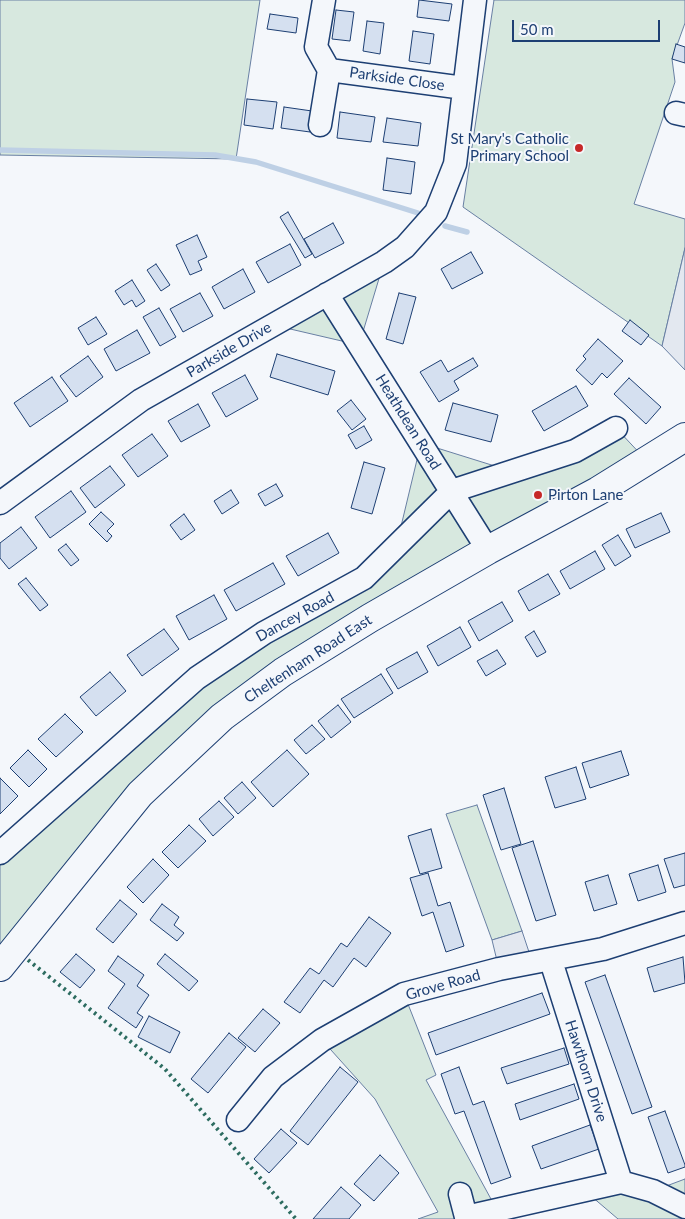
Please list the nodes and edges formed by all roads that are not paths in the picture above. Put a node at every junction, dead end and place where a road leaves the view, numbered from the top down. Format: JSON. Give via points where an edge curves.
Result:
{"nodes":[{"id":1,"x":324,"y":0,"type":"edge"},
{"id":2,"x":475,"y":0,"type":"edge"},
{"id":3,"x":329,"y":70,"type":"junction"},
{"id":4,"x":464,"y":88,"type":"junction"},
{"id":5,"x":320,"y":125,"type":"dead end"},
{"id":6,"x":447,"y":188,"type":"joint"},
{"id":7,"x":326,"y":294,"type":"junction"},
{"id":8,"x":616,"y":428,"type":"dead end"},
{"id":9,"x":685,"y":436,"type":"edge"},
{"id":10,"x":452,"y":491,"type":"junction"},
{"id":11,"x":0,"y":503,"type":"edge"},
{"id":12,"x":488,"y":550,"type":"junction"},
{"id":13,"x":0,"y":853,"type":"edge"},
{"id":14,"x":685,"y":923,"type":"edge"},
{"id":15,"x":551,"y":961,"type":"junction"},
{"id":16,"x":0,"y":967,"type":"edge"},
{"id":17,"x":238,"y":1120,"type":"dead end"},
{"id":18,"x":621,"y":1182,"type":"junction"},
{"id":19,"x":460,"y":1194,"type":"dead end"},
{"id":20,"x":685,"y":1207,"type":"edge"}],
"edges":[{"from":1,"to":3,"type":"street","name":"Parkside Close","via":[[316,47]]},
{"from":2,"to":4,"type":"street","name":"Parkside Close"},
{"from":3,"to":4,"type":"street","name":"Parkside Close"},
{"from":3,"to":5,"type":"street","name":"Parkside Close"},
{"from":4,"to":6,"type":"street","name":"Parkside Close","via":[[455,164]]},
{"from":6,"to":7,"type":"street","name":"Parkside Drive","via":[[436,212],[405,247]]},
{"from":7,"to":10,"type":"street","name":"Heathdean Road"},
{"from":7,"to":11,"type":"street","name":"Parkside Drive","via":[[141,400]]},
{"from":8,"to":10,"type":"street","name":"Dancey Road","via":[[575,451]]},
{"from":9,"to":12,"type":"main road","name":"Cheltenham Road East","via":[[598,491]]},
{"from":10,"to":12,"type":"street","name":"Heathdean Road"},
{"from":10,"to":13,"type":"street","name":"Dancey Road","via":[[364,578],[264,633],[197,678]]},
{"from":12,"to":16,"type":"main road","name":"Cheltenham Road East","via":[[370,618],[291,668],[222,718],[140,794]]},
{"from":14,"to":15,"type":"street","name":"Grove Road","via":[[603,949]]},
{"from":15,"to":17,"type":"street","name":"Grove Road","via":[[499,969],[404,994],[322,1040],[273,1077]]},
{"from":15,"to":18,"type":"street","name":"Hawthorn Drive"},
{"from":18,"to":19,"type":"street","via":[[466,1218]]},
{"from":18,"to":20,"type":"street","via":[[653,1191]]}]}
